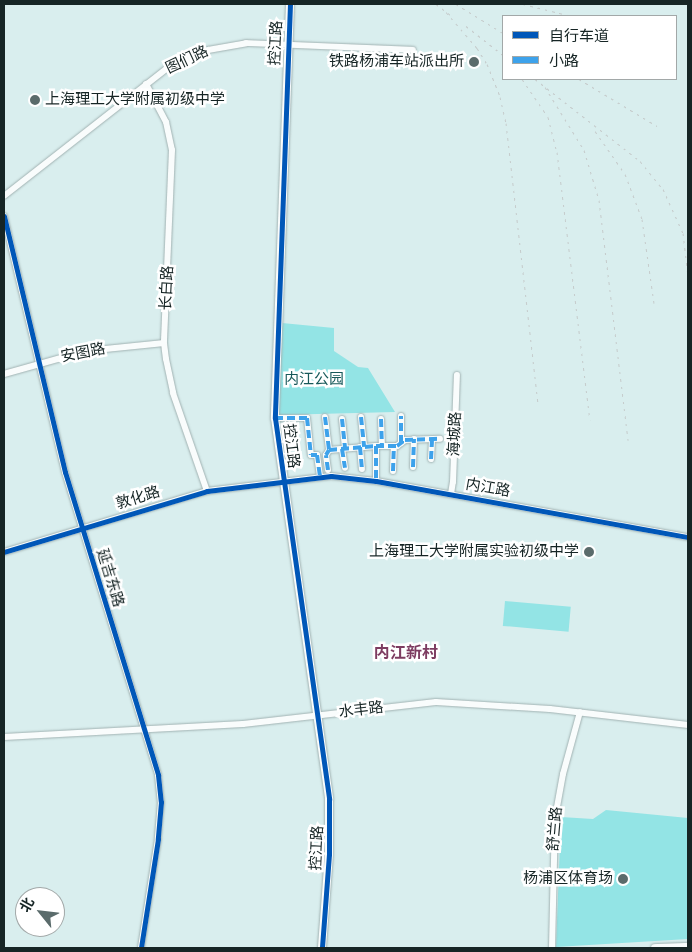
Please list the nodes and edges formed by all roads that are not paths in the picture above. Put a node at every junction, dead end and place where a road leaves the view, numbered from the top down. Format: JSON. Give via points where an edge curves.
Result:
{"nodes":[{"id":1,"x":290,"y":4,"type":"edge"},
{"id":2,"x":288,"y":44,"type":"junction"},
{"id":3,"x":413,"y":50,"type":"dead end"},
{"id":4,"x":146,"y":84,"type":"junction"},
{"id":5,"x":4,"y":196,"type":"edge"},
{"id":6,"x":4,"y":216,"type":"edge"},
{"id":7,"x":164,"y":343,"type":"junction"},
{"id":8,"x":38,"y":364,"type":"junction"},
{"id":9,"x":4,"y":374,"type":"edge"},
{"id":10,"x":457,"y":374,"type":"dead end"},
{"id":11,"x":401,"y":416,"type":"dead end"},
{"id":12,"x":275,"y":418,"type":"junction"},
{"id":13,"x":326,"y":418,"type":"dead end"},
{"id":14,"x":361,"y":418,"type":"dead end"},
{"id":15,"x":342,"y":419,"type":"dead end"},
{"id":16,"x":382,"y":419,"type":"dead end"},
{"id":17,"x":432,"y":439,"type":"junction"},
{"id":18,"x":440,"y":439,"type":"dead end"},
{"id":19,"x":414,"y":440,"type":"junction"},
{"id":20,"x":401,"y":443,"type":"junction"},
{"id":21,"x":379,"y":446,"type":"junction"},
{"id":22,"x":394,"y":446,"type":"junction"},
{"id":23,"x":362,"y":447,"type":"junction"},
{"id":24,"x":344,"y":448,"type":"junction"},
{"id":25,"x":329,"y":450,"type":"junction"},
{"id":26,"x":431,"y":459,"type":"dead end"},
{"id":27,"x":413,"y":467,"type":"dead end"},
{"id":28,"x":345,"y":468,"type":"dead end"},
{"id":29,"x":362,"y":468,"type":"dead end"},
{"id":30,"x":328,"y":470,"type":"dead end"},
{"id":31,"x":393,"y":471,"type":"dead end"},
{"id":32,"x":320,"y":477,"type":"junction"},
{"id":33,"x":376,"y":480,"type":"junction"},
{"id":34,"x":282,"y":482,"type":"junction"},
{"id":35,"x":208,"y":491,"type":"junction"},
{"id":36,"x":451,"y":494,"type":"junction"},
{"id":37,"x":82,"y":528,"type":"junction"},
{"id":38,"x":688,"y":537,"type":"edge"},
{"id":39,"x":4,"y":552,"type":"edge"},
{"id":40,"x":580,"y":712,"type":"junction"},
{"id":41,"x":317,"y":715,"type":"junction"},
{"id":42,"x":688,"y":725,"type":"edge"},
{"id":43,"x":145,"y":730,"type":"junction"},
{"id":44,"x":4,"y":737,"type":"edge"},
{"id":45,"x":688,"y":947,"type":"edge"},
{"id":46,"x":141,"y":948,"type":"edge"},
{"id":47,"x":322,"y":948,"type":"edge"},
{"id":48,"x":552,"y":948,"type":"edge"},
{"id":49,"x":655,"y":948,"type":"edge"},
{"id":50,"x":670,"y":948,"type":"edge"}],
"edges":[{"from":1,"to":2,"type":"main road","name":"控江路"},
{"from":2,"to":3,"type":"street","name":"图们路"},
{"from":2,"to":4,"type":"street","name":"图们路","via":[[219,46],[182,60]]},
{"from":2,"to":12,"type":"main road","name":"控江路"},
{"from":4,"to":5,"type":"street","name":"图们路"},
{"from":4,"to":7,"type":"street","name":"长白路","via":[[166,122],[172,150]]},
{"from":6,"to":8,"type":"street","name":"延吉东路"},
{"from":7,"to":8,"type":"street","name":"安图路","via":[[86,351]]},
{"from":7,"to":35,"type":"street","name":"长白路","via":[[173,393]]},
{"from":8,"to":9,"type":"street","name":"安图路"},
{"from":8,"to":37,"type":"street","name":"延吉东路","via":[[58,450]]},
{"from":10,"to":36,"type":"street","name":"海城路"},
{"from":11,"to":20,"type":"street"},
{"from":12,"to":32,"type":"street","via":[[307,418],[311,455],[318,455]]},
{"from":12,"to":34,"type":"main road","name":"控江路"},
{"from":13,"to":25,"type":"street"},
{"from":14,"to":23,"type":"street"},
{"from":15,"to":24,"type":"street"},
{"from":16,"to":21,"type":"street"},
{"from":17,"to":18,"type":"street"},
{"from":17,"to":19,"type":"street"},
{"from":17,"to":26,"type":"street"},
{"from":19,"to":20,"type":"street"},
{"from":19,"to":27,"type":"street"},
{"from":20,"to":22,"type":"street"},
{"from":21,"to":22,"type":"street"},
{"from":21,"to":23,"type":"street"},
{"from":21,"to":33,"type":"street"},
{"from":22,"to":31,"type":"street"},
{"from":23,"to":24,"type":"street"},
{"from":23,"to":29,"type":"street"},
{"from":24,"to":25,"type":"street"},
{"from":24,"to":28,"type":"street"},
{"from":25,"to":30,"type":"street","via":[[326,455]]},
{"from":32,"to":33,"type":"street","name":"内江路"},
{"from":32,"to":34,"type":"street","name":"内江路"},
{"from":33,"to":36,"type":"street","name":"内江路"},
{"from":34,"to":35,"type":"street","name":"敦化路"},
{"from":34,"to":41,"type":"main road","name":"控江路"},
{"from":35,"to":37,"type":"street","name":"敦化路"},
{"from":36,"to":38,"type":"street","name":"内江路"},
{"from":37,"to":39,"type":"street","name":"敦化路"},
{"from":37,"to":43,"type":"street","name":"延吉东路"},
{"from":40,"to":41,"type":"street","name":"水丰路","via":[[436,702]]},
{"from":40,"to":42,"type":"street","name":"水丰路"},
{"from":40,"to":48,"type":"street","name":"舒兰路","via":[[555,818]]},
{"from":41,"to":43,"type":"street","name":"水丰路","via":[[243,724]]},
{"from":41,"to":47,"type":"main road","name":"控江路","via":[[330,815]]},
{"from":43,"to":44,"type":"street","name":"水丰路"},
{"from":43,"to":46,"type":"street","name":"延吉东路","via":[[158,775],[161,802]]},
{"from":45,"to":50,"type":"main road"},
{"from":49,"to":50,"type":"main road"}]}
